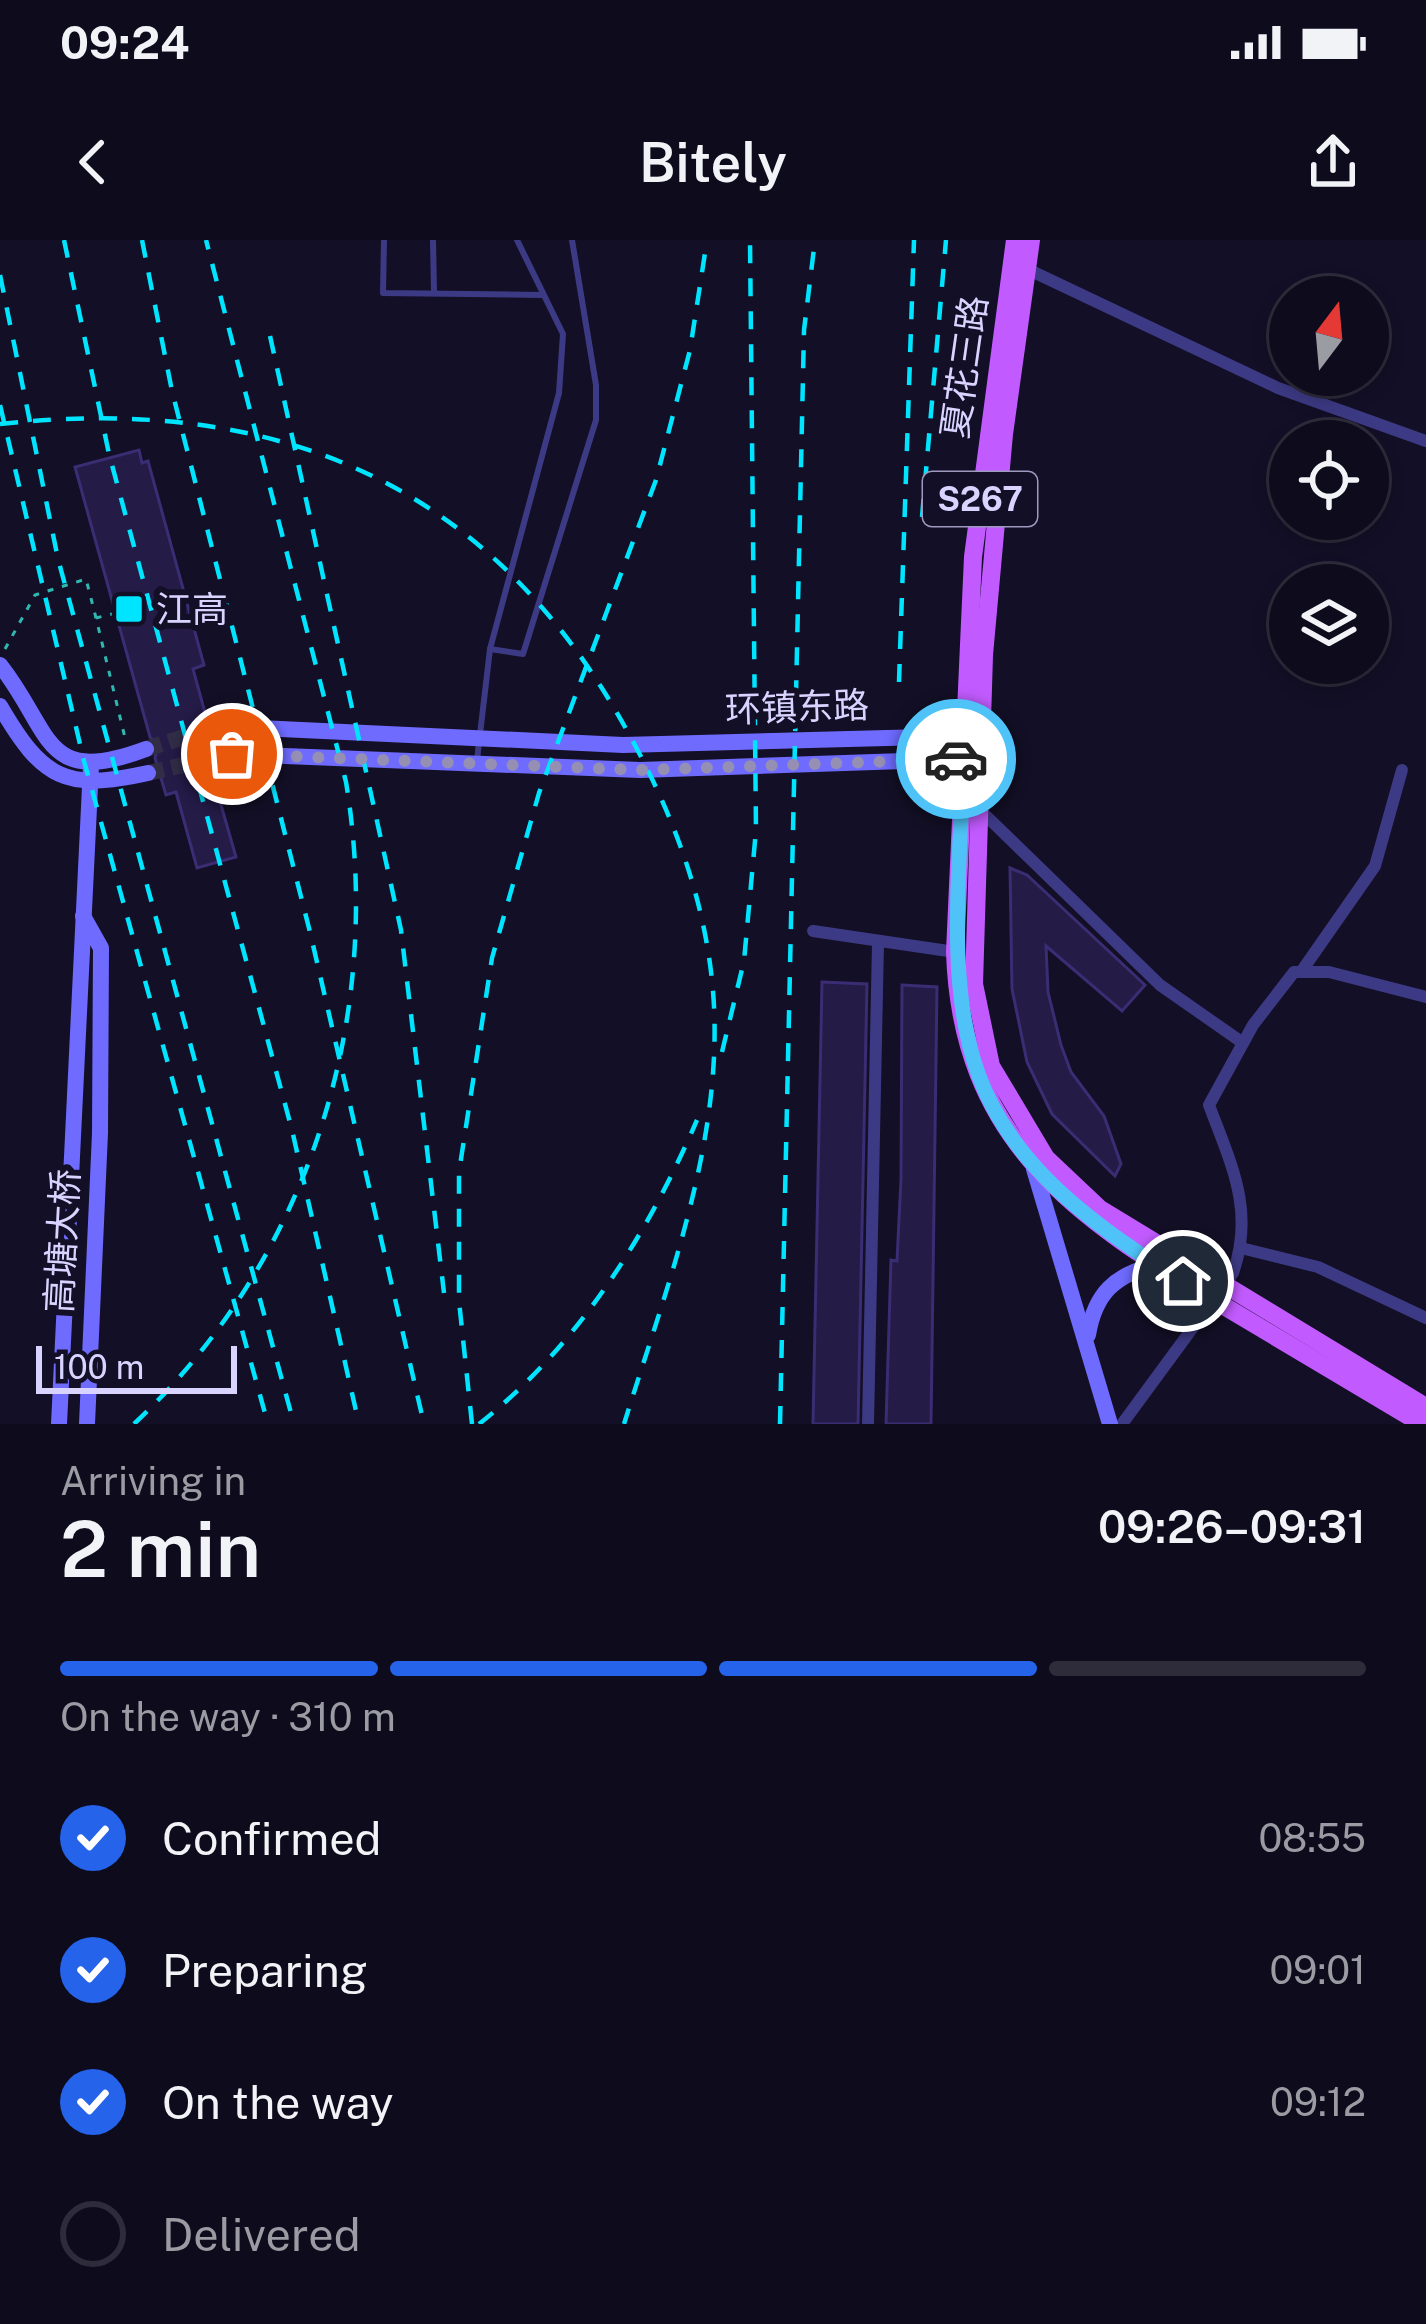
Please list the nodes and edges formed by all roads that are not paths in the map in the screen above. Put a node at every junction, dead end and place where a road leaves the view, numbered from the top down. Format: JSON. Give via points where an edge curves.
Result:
{"nodes":[{"id":1,"x":384,"y":240,"type":"edge"},
{"id":2,"x":434,"y":240,"type":"edge"},
{"id":3,"x":517,"y":240,"type":"edge"},
{"id":4,"x":572,"y":240,"type":"edge"},
{"id":5,"x":1015,"y":240,"type":"edge"},
{"id":6,"x":1031,"y":240,"type":"edge"},
{"id":7,"x":1019,"y":266,"type":"junction"},
{"id":8,"x":434,"y":293,"type":"junction"},
{"id":9,"x":542,"y":295,"type":"junction"},
{"id":10,"x":1426,"y":441,"type":"edge"},
{"id":11,"x":490,"y":649,"type":"junction"},
{"id":12,"x":0,"y":662,"type":"edge"},
{"id":13,"x":0,"y":706,"type":"edge"},
{"id":14,"x":219,"y":725,"type":"tunnel mouth"},
{"id":15,"x":480,"y":737,"type":"junction"},
{"id":16,"x":972,"y":741,"type":"junction"},
{"id":17,"x":138,"y":752,"type":"tunnel mouth"},
{"id":18,"x":232,"y":754,"type":"tunnel mouth"},
{"id":19,"x":964,"y":759,"type":"junction"},
{"id":20,"x":476,"y":763,"type":"junction"},
{"id":21,"x":1402,"y":770,"type":"dead end"},
{"id":22,"x":148,"y":773,"type":"tunnel mouth"},
{"id":23,"x":91,"y":775,"type":"junction"},
{"id":24,"x":978,"y":808,"type":"junction"},
{"id":25,"x":83,"y":916,"type":"junction"},
{"id":26,"x":814,"y":931,"type":"dead end"},
{"id":27,"x":878,"y":943,"type":"junction"},
{"id":28,"x":955,"y":952,"type":"junction"},
{"id":29,"x":1301,"y":972,"type":"junction"},
{"id":30,"x":1426,"y":998,"type":"edge"},
{"id":31,"x":1243,"y":1043,"type":"junction"},
{"id":32,"x":1040,"y":1164,"type":"junction"},
{"id":33,"x":1240,"y":1248,"type":"junction"},
{"id":34,"x":1155,"y":1264,"type":"junction"},
{"id":35,"x":1216,"y":1292,"type":"junction"},
{"id":36,"x":1426,"y":1318,"type":"edge"},
{"id":37,"x":1088,"y":1336,"type":"junction"},
{"id":38,"x":1426,"y":1407,"type":"edge"},
{"id":39,"x":58,"y":1424,"type":"edge"},
{"id":40,"x":87,"y":1424,"type":"edge"},
{"id":41,"x":868,"y":1424,"type":"edge"},
{"id":42,"x":1110,"y":1424,"type":"edge"},
{"id":43,"x":1122,"y":1424,"type":"edge"},
{"id":44,"x":1422,"y":1424,"type":"edge"}],
"edges":[{"from":1,"to":8,"type":"lane","via":[[383,292]]},
{"from":2,"to":8,"type":"lane"},
{"from":3,"to":9,"type":"lane"},
{"from":4,"to":11,"type":"lane","via":[[596,419],[523,655]]},
{"from":5,"to":7,"type":"main road","name":"夏花三路","number":"S267"},
{"from":6,"to":7,"type":"main road","name":"夏花三路","number":"S267"},
{"from":7,"to":10,"type":"street","via":[[1278,388]]},
{"from":7,"to":16,"type":"main road","name":"夏花三路","number":"S267"},
{"from":8,"to":9,"type":"lane"},
{"from":9,"to":11,"type":"lane","via":[[563,334],[559,393]]},
{"from":11,"to":15,"type":"lane"},
{"from":12,"to":23,"type":"street","via":[[55,746]]},
{"from":13,"to":23,"type":"street","via":[[51,772]]},
{"from":14,"to":15,"type":"street","name":"环镇东路"},
{"from":15,"to":16,"type":"street","name":"环镇东路","via":[[623,745]]},
{"from":15,"to":20,"type":"lane"},
{"from":16,"to":19,"type":"main road","name":"夏花三路","number":"S267"},
{"from":16,"to":24,"type":"main road","name":"夏花三路","number":"S267"},
{"from":17,"to":23,"type":"street"},
{"from":18,"to":20,"type":"street","name":"环镇东路"},
{"from":19,"to":20,"type":"street","name":"环镇东路","via":[[640,770]]},
{"from":19,"to":28,"type":"main road","name":"夏花三路","number":"S267"},
{"from":21,"to":29,"type":"street","via":[[1375,866]]},
{"from":22,"to":23,"type":"street"},
{"from":23,"to":25,"type":"street","name":"高塘大桥"},
{"from":24,"to":31,"type":"street","via":[[1183,1006]]},
{"from":24,"to":32,"type":"main road","name":"夏花三路","number":"S267","via":[[977,1015],[998,1081]]},
{"from":25,"to":39,"type":"street","name":"高塘大桥"},
{"from":25,"to":40,"type":"street","name":"高塘大桥","via":[[101,948]]},
{"from":26,"to":27,"type":"street"},
{"from":27,"to":28,"type":"street"},
{"from":27,"to":41,"type":"street"},
{"from":28,"to":32,"type":"main road","name":"夏花三路","number":"S267","via":[[972,1059],[994,1111]]},
{"from":29,"to":30,"type":"street"},
{"from":29,"to":31,"type":"street"},
{"from":31,"to":33,"type":"street","via":[[1209,1105],[1244,1197]]},
{"from":32,"to":34,"type":"main road","name":"夏花三路","number":"S267","via":[[1070,1206]]},
{"from":32,"to":35,"type":"main road","name":"夏花三路","number":"S267"},
{"from":32,"to":37,"type":"street"},
{"from":33,"to":35,"type":"street"},
{"from":33,"to":36,"type":"street","via":[[1318,1267]]},
{"from":34,"to":35,"type":"main road","name":"夏花三路","number":"S267"},
{"from":34,"to":37,"type":"street","via":[[1108,1285]]},
{"from":35,"to":38,"type":"main road","name":"夏花三路","number":"S267"},
{"from":35,"to":43,"type":"street"},
{"from":35,"to":44,"type":"main road","name":"夏花三路","number":"S267"},
{"from":37,"to":42,"type":"street"}]}
